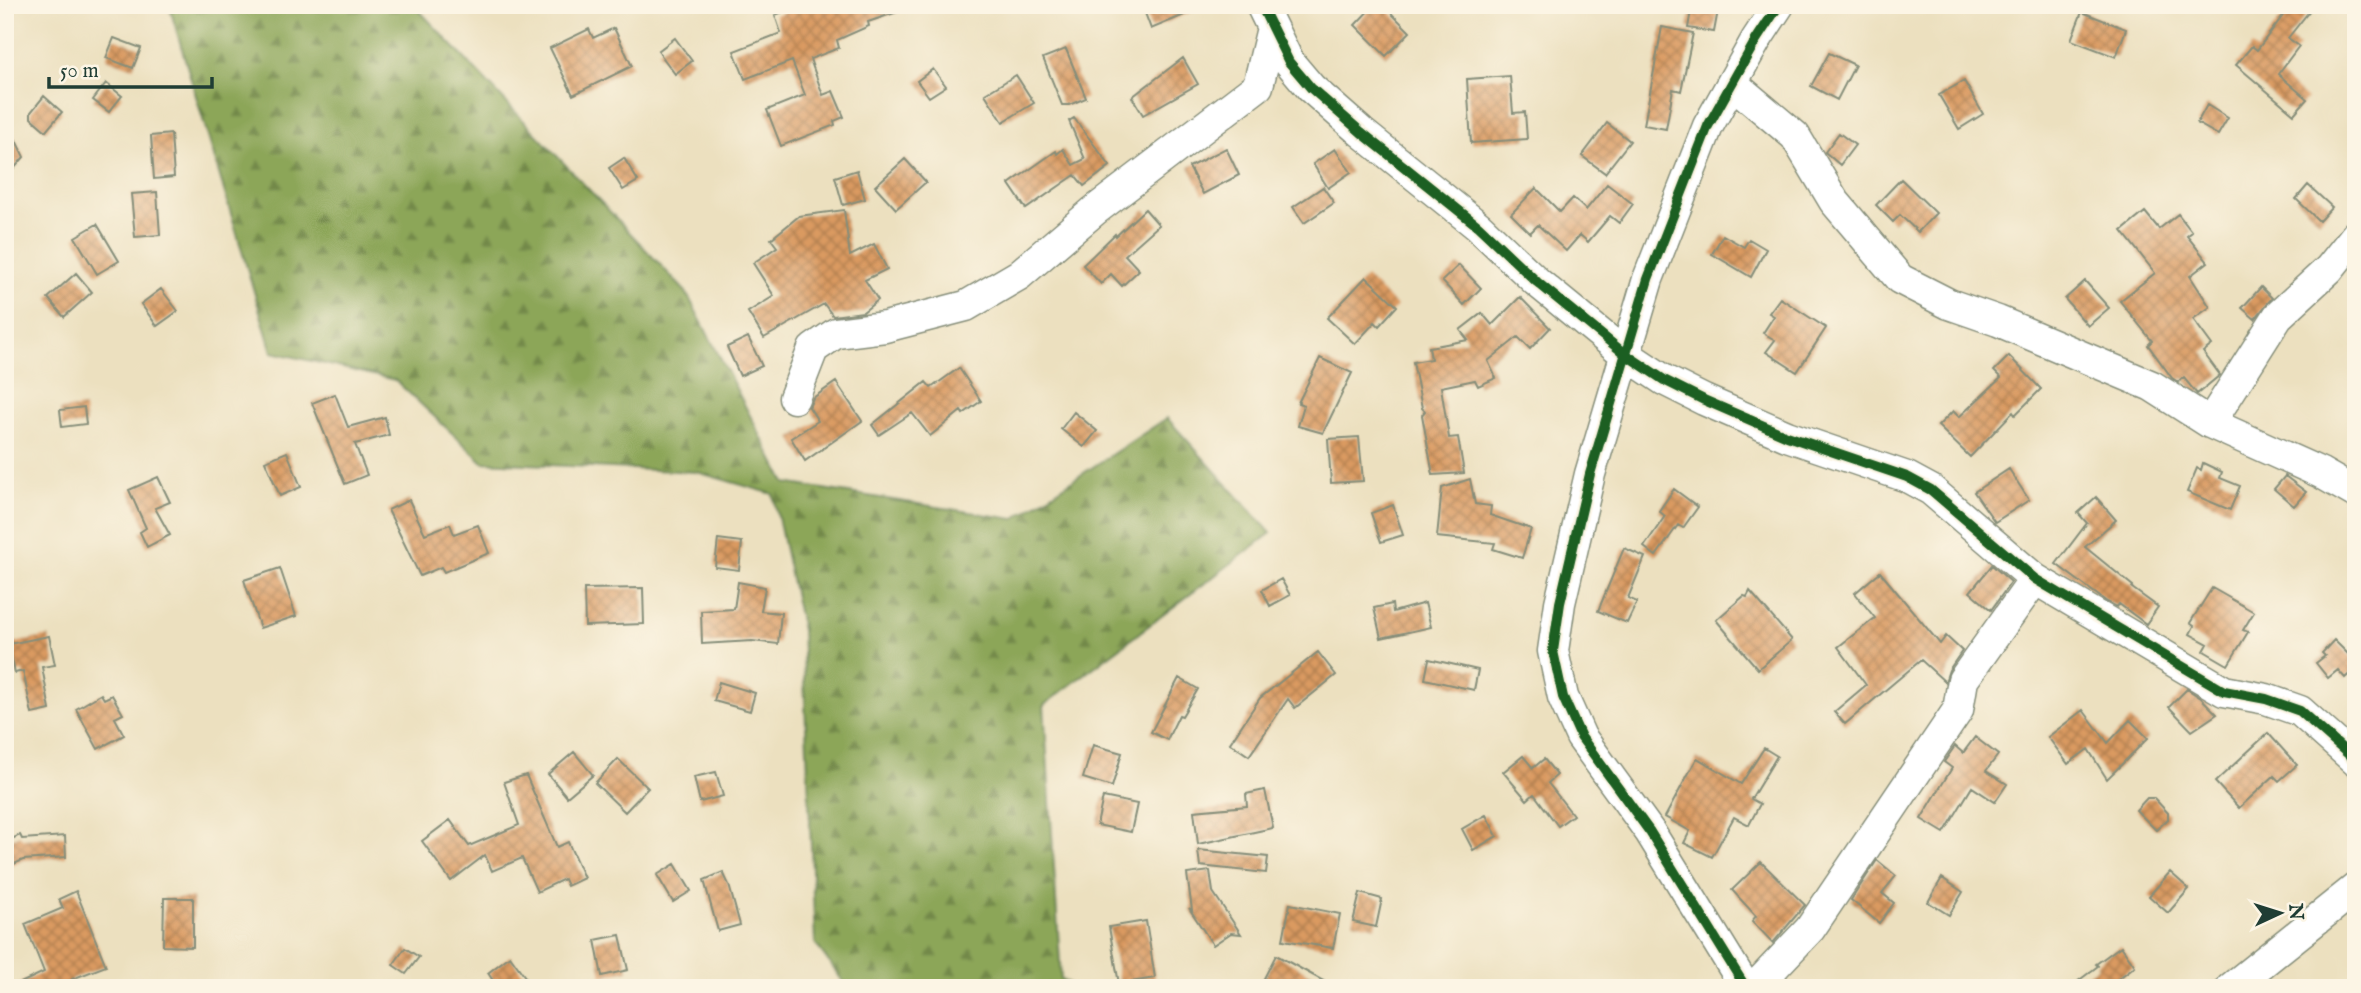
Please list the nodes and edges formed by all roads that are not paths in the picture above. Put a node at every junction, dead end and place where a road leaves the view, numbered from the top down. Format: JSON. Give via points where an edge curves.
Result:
{"nodes":[{"id":1,"x":1779,"y":5,"type":"edge"},
{"id":2,"x":1267,"y":17,"type":"edge"},
{"id":3,"x":1732,"y":83,"type":"junction"},
{"id":4,"x":1258,"y":86,"type":"junction"},
{"id":5,"x":1311,"y":88,"type":"junction"},
{"id":6,"x":2356,"y":235,"type":"edge"},
{"id":7,"x":1625,"y":354,"type":"junction"},
{"id":8,"x":794,"y":398,"type":"dead end"},
{"id":9,"x":2210,"y":423,"type":"junction"},
{"id":10,"x":2356,"y":493,"type":"edge"},
{"id":11,"x":2035,"y":579,"type":"junction"},
{"id":12,"x":2356,"y":761,"type":"edge"},
{"id":13,"x":2356,"y":888,"type":"edge"},
{"id":14,"x":1746,"y":988,"type":"edge"},
{"id":15,"x":1754,"y":988,"type":"edge"},
{"id":16,"x":2231,"y":988,"type":"edge"}],
"edges":[{"from":1,"to":3,"type":"street"},
{"from":2,"to":4,"type":"street"},
{"from":2,"to":5,"type":"street","via":[[1289,62]]},
{"from":3,"to":7,"type":"street","via":[[1708,126],[1648,279]]},
{"from":3,"to":9,"type":"street","via":[[1795,136],[1833,201],[1900,279],[2152,386]]},
{"from":4,"to":5,"type":"street"},
{"from":4,"to":8,"type":"street","via":[[1094,211],[1019,275],[966,306],[885,327],[836,333],[813,349]]},
{"from":5,"to":7,"type":"street"},
{"from":6,"to":9,"type":"street","via":[[2329,269],[2278,316]]},
{"from":7,"to":11,"type":"street","via":[[1704,400],[1787,436],[1907,477],[1955,509]]},
{"from":7,"to":14,"type":"street","via":[[1590,474],[1553,650],[1563,697],[1581,737],[1650,832]]},
{"from":9,"to":10,"type":"street"},
{"from":11,"to":12,"type":"street","via":[[2224,691],[2300,711]]},
{"from":11,"to":15,"type":"street","via":[[1963,680],[1958,710],[1853,867],[1810,929]]},
{"from":13,"to":16,"type":"street"}]}
